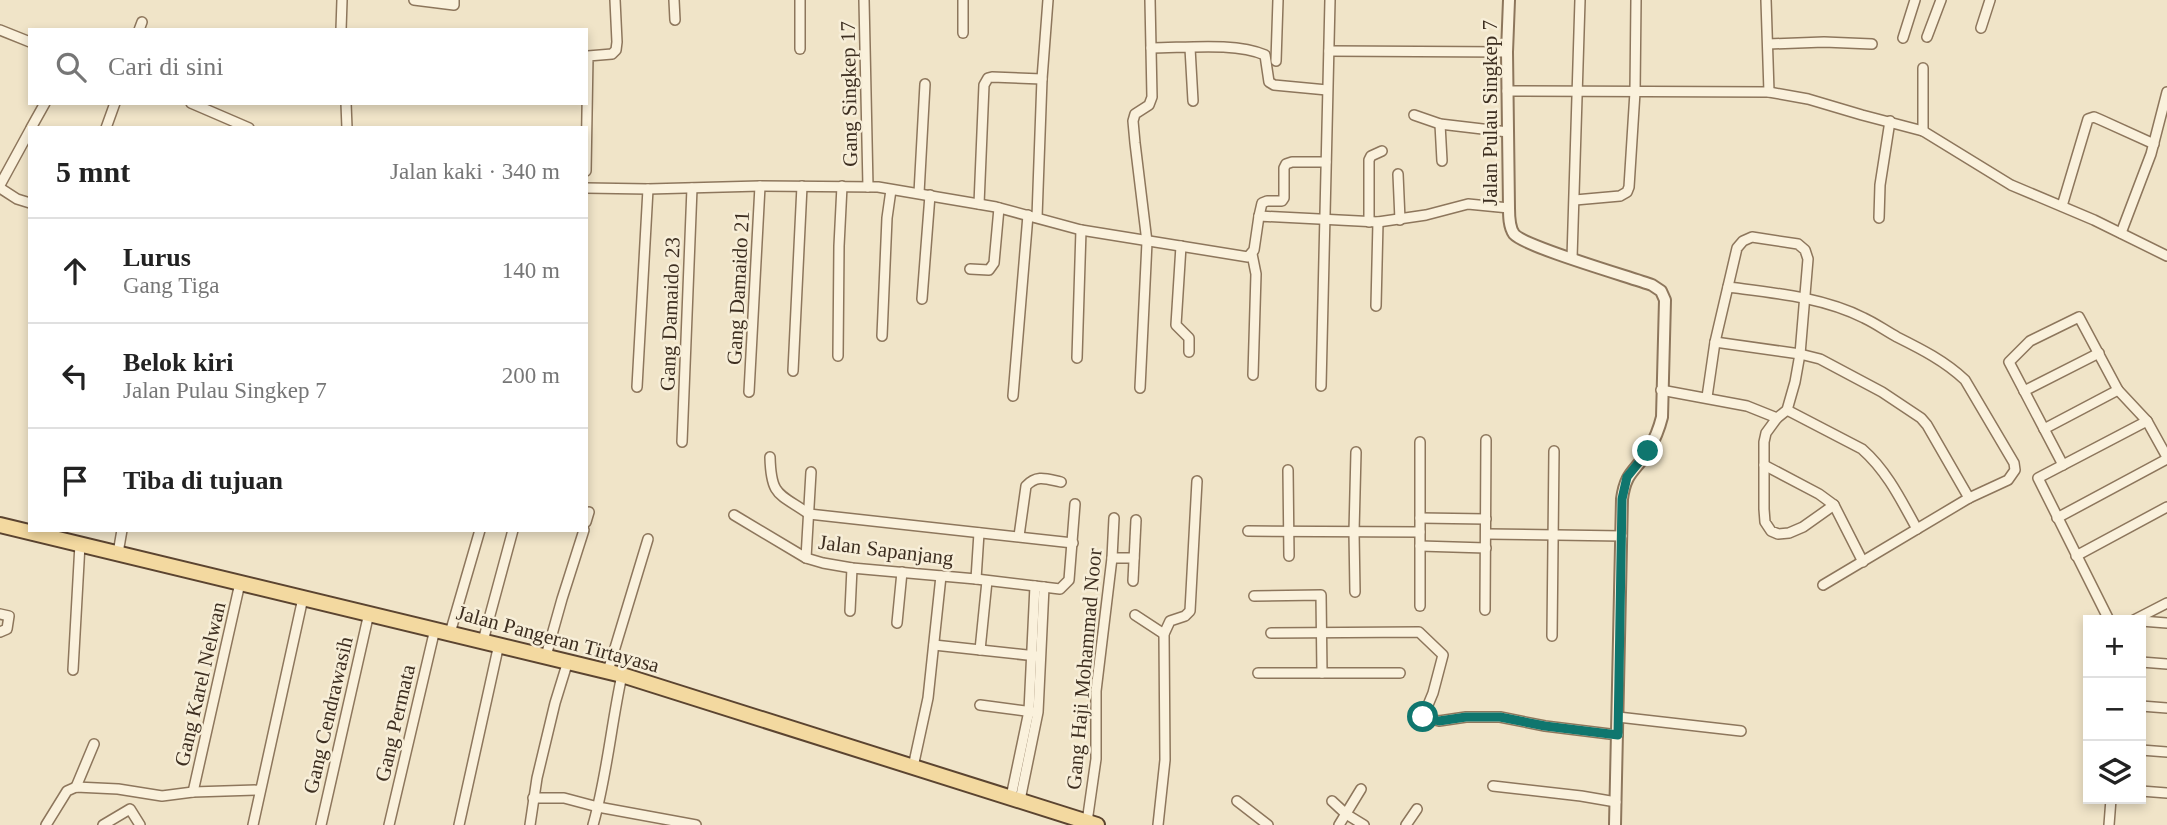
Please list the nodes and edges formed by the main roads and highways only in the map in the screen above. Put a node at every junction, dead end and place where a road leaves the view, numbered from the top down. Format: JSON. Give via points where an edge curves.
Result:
{"nodes":[{"id":1,"x":0,"y":525,"type":"edge"},
{"id":2,"x":28,"y":532,"type":"edge"},
{"id":3,"x":29,"y":532,"type":"edge"},
{"id":4,"x":1082,"y":822,"type":"edge"}],
"edges":[{"from":1,"to":2,"type":"main road","name":"Jalan Pangeran Tirtayasa"},
{"from":3,"to":4,"type":"main road","name":"Jalan Pangeran Tirtayasa","via":[[615,673]]}]}
